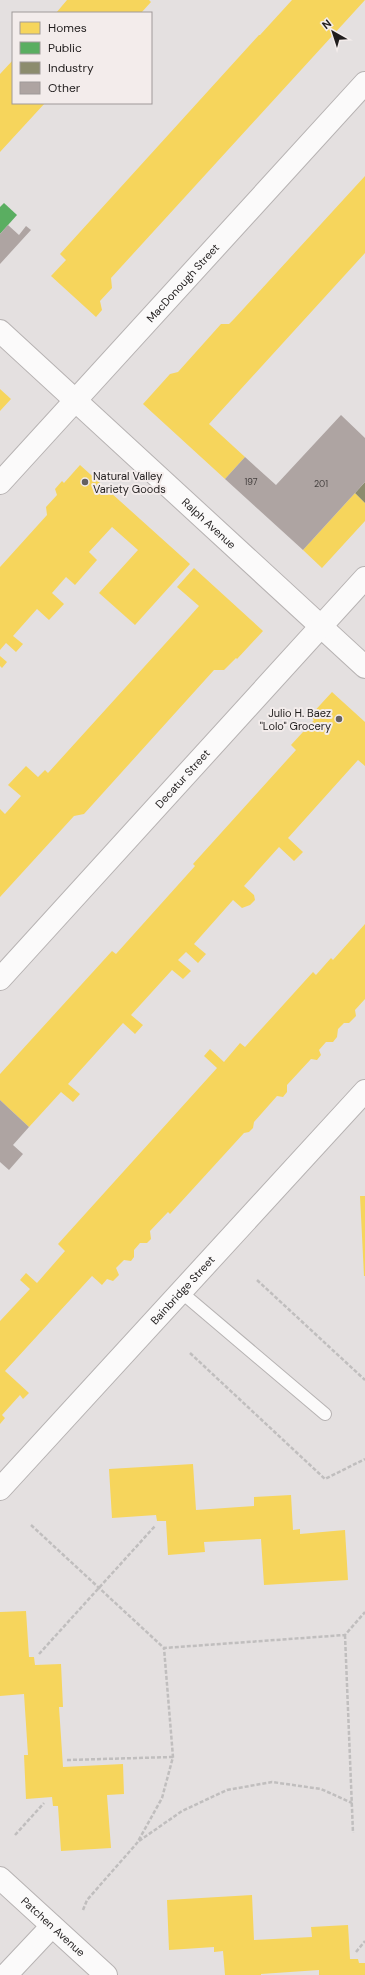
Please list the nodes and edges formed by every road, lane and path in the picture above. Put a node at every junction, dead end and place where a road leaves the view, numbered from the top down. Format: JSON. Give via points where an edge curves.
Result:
{"nodes":[{"id":1,"x":365,"y":83,"type":"edge"},
{"id":2,"x":0,"y":331,"type":"edge"},
{"id":3,"x":75,"y":400,"type":"junction"},
{"id":4,"x":0,"y":483,"type":"edge"},
{"id":5,"x":365,"y":578,"type":"edge"},
{"id":6,"x":321,"y":626,"type":"junction"},
{"id":7,"x":365,"y":667,"type":"edge"},
{"id":8,"x":0,"y":979,"type":"edge"},
{"id":9,"x":365,"y":1091,"type":"edge"},
{"id":10,"x":257,"y":1280,"type":"dead end"},
{"id":11,"x":181,"y":1292,"type":"junction"},
{"id":12,"x":190,"y":1353,"type":"dead end"},
{"id":13,"x":365,"y":1380,"type":"edge"},
{"id":14,"x":325,"y":1414,"type":"dead end"},
{"id":15,"x":365,"y":1459,"type":"edge"},
{"id":16,"x":0,"y":1489,"type":"edge"},
{"id":17,"x":31,"y":1525,"type":"dead end"},
{"id":18,"x":155,"y":1526,"type":"dead end"},
{"id":19,"x":99,"y":1588,"type":"junction"},
{"id":20,"x":365,"y":1612,"type":"edge"},
{"id":21,"x":345,"y":1635,"type":"junction"},
{"id":22,"x":164,"y":1648,"type":"junction"},
{"id":23,"x":39,"y":1654,"type":"dead end"},
{"id":24,"x":173,"y":1757,"type":"junction"},
{"id":25,"x":67,"y":1760,"type":"dead end"},
{"id":26,"x":44,"y":1803,"type":"dead end"},
{"id":27,"x":352,"y":1803,"type":"junction"},
{"id":28,"x":353,"y":1833,"type":"dead end"},
{"id":29,"x":15,"y":1835,"type":"dead end"},
{"id":30,"x":137,"y":1843,"type":"junction"},
{"id":31,"x":0,"y":1878,"type":"edge"},
{"id":32,"x":83,"y":1910,"type":"dead end"},
{"id":33,"x":52,"y":1926,"type":"junction"},
{"id":34,"x":365,"y":1941,"type":"edge"},
{"id":35,"x":356,"y":1952,"type":"dead end"},
{"id":36,"x":6,"y":1975,"type":"edge"},
{"id":37,"x":106,"y":1975,"type":"edge"}],
"edges":[{"from":1,"to":3,"type":"street","name":"MacDonough Street"},
{"from":2,"to":3,"type":"street","name":"Ralph Avenue"},
{"from":3,"to":4,"type":"street","name":"MacDonough Street"},
{"from":3,"to":6,"type":"street","name":"Ralph Avenue"},
{"from":5,"to":6,"type":"street","name":"Decatur Street"},
{"from":6,"to":7,"type":"street","name":"Ralph Avenue"},
{"from":6,"to":8,"type":"street","name":"Decatur Street"},
{"from":9,"to":11,"type":"street","name":"Bainbridge Street"},
{"from":10,"to":13,"type":"path"},
{"from":11,"to":14,"type":"lane"},
{"from":11,"to":16,"type":"street","name":"Bainbridge Street"},
{"from":12,"to":15,"type":"path","via":[[325,1479]]},
{"from":17,"to":19,"type":"path"},
{"from":18,"to":19,"type":"path"},
{"from":19,"to":22,"type":"path"},
{"from":19,"to":23,"type":"path"},
{"from":20,"to":21,"type":"path"},
{"from":21,"to":22,"type":"path"},
{"from":21,"to":27,"type":"path"},
{"from":22,"to":24,"type":"path"},
{"from":24,"to":25,"type":"path"},
{"from":24,"to":30,"type":"path","via":[[162,1798]]},
{"from":26,"to":29,"type":"path"},
{"from":27,"to":28,"type":"path"},
{"from":27,"to":30,"type":"path","via":[[321,1789],[272,1782],[227,1790],[182,1811]]},
{"from":30,"to":32,"type":"path","via":[[87,1900]]},
{"from":31,"to":33,"type":"street","name":"Patchen Avenue"},
{"from":33,"to":36,"type":"street"},
{"from":33,"to":37,"type":"street","name":"Patchen Avenue"},
{"from":34,"to":35,"type":"path"}]}
